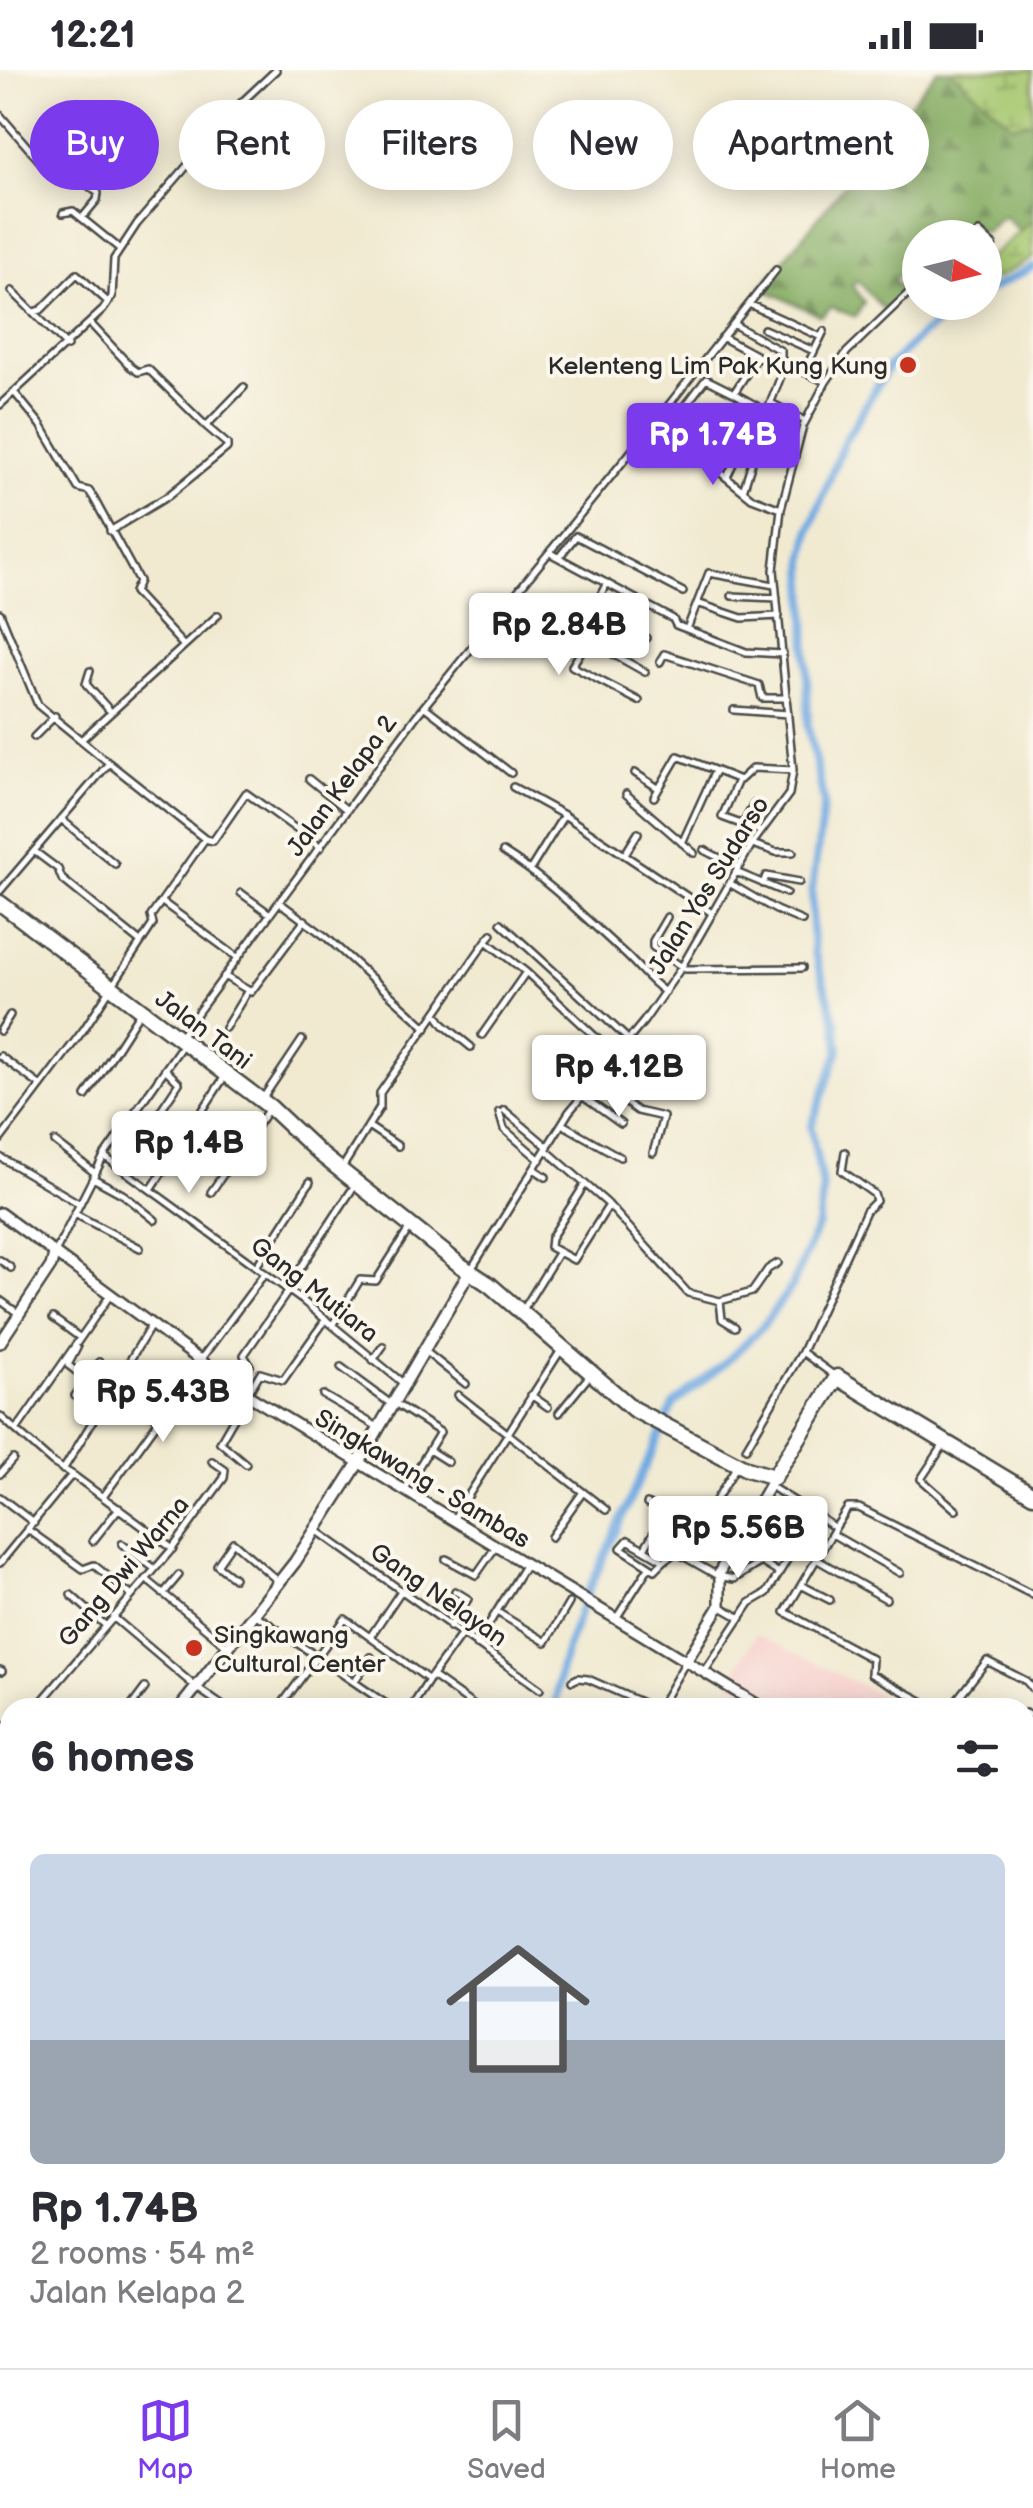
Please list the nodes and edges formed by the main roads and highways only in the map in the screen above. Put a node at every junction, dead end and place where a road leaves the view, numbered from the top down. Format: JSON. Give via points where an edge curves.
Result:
{"nodes":[{"id":1,"x":0,"y":903,"type":"edge"},
{"id":2,"x":470,"y":1271,"type":"junction"},
{"id":3,"x":1033,"y":1496,"type":"edge"},
{"id":4,"x":188,"y":1698,"type":"edge"}],
"edges":[{"from":1,"to":2,"type":"highway","name":"Jalan Tani","via":[[266,1104]]},
{"from":2,"to":3,"type":"highway","name":"Jalan Tani","via":[[624,1402],[772,1482],[837,1377]]},
{"from":2,"to":4,"type":"main road","name":"Jalan Yos Sudarso","via":[[316,1530]]}]}
